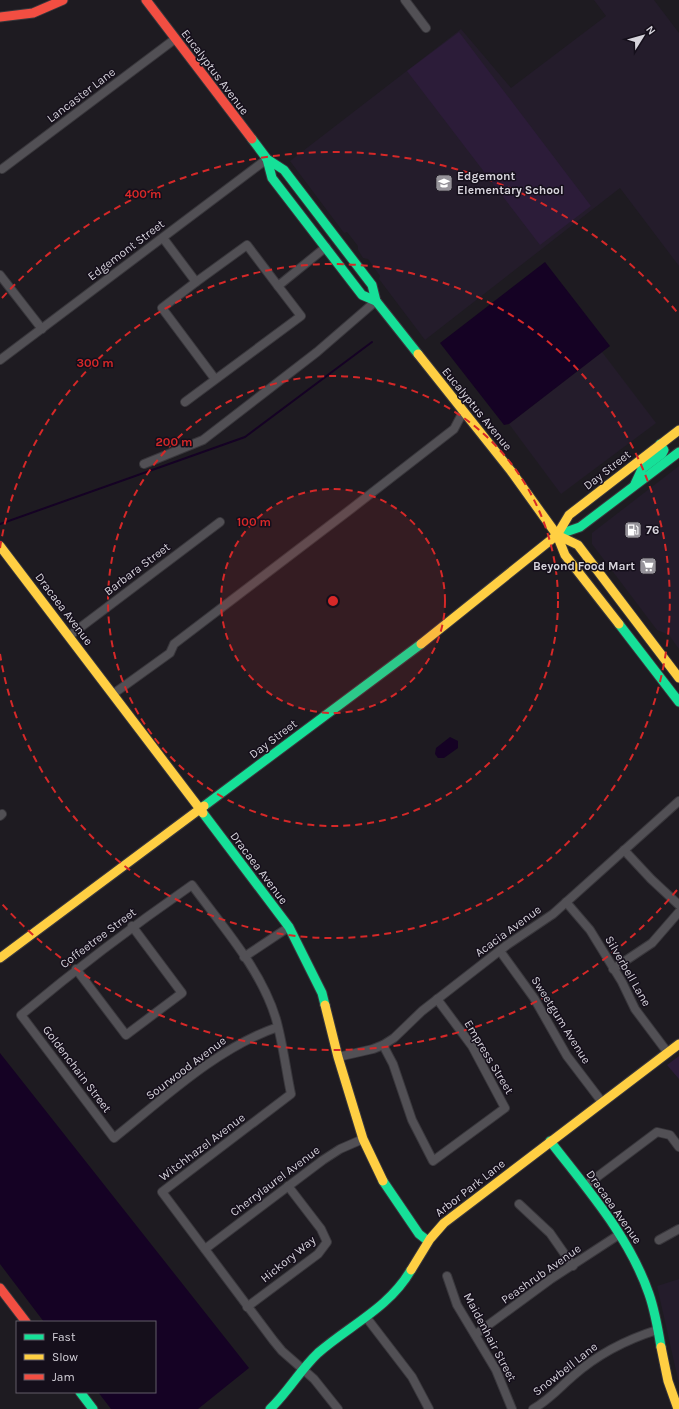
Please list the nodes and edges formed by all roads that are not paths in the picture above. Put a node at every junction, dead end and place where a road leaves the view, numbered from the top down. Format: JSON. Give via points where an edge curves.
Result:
{"nodes":[{"id":1,"x":63,"y":0,"type":"edge"},
{"id":2,"x":146,"y":0,"type":"edge"},
{"id":3,"x":405,"y":0,"type":"edge"},
{"id":4,"x":0,"y":17,"type":"edge"},
{"id":5,"x":426,"y":28,"type":"dead end"},
{"id":6,"x":175,"y":39,"type":"junction"},
{"id":7,"x":267,"y":159,"type":"junction"},
{"id":8,"x":2,"y":169,"type":"dead end"},
{"id":9,"x":163,"y":238,"type":"junction"},
{"id":10,"x":326,"y":247,"type":"junction"},
{"id":11,"x":0,"y":274,"type":"edge"},
{"id":12,"x":196,"y":282,"type":"junction"},
{"id":13,"x":278,"y":286,"type":"junction"},
{"id":14,"x":376,"y":301,"type":"junction"},
{"id":15,"x":42,"y":329,"type":"junction"},
{"id":16,"x":0,"y":360,"type":"edge"},
{"id":17,"x":215,"y":379,"type":"junction"},
{"id":18,"x":185,"y":402,"type":"dead end"},
{"id":19,"x":463,"y":412,"type":"junction"},
{"id":20,"x":679,"y":430,"type":"edge"},
{"id":21,"x":660,"y":444,"type":"junction"},
{"id":22,"x":679,"y":452,"type":"edge"},
{"id":23,"x":144,"y":464,"type":"dead end"},
{"id":24,"x":634,"y":486,"type":"junction"},
{"id":25,"x":220,"y":522,"type":"dead end"},
{"id":26,"x":557,"y":535,"type":"junction"},
{"id":27,"x":0,"y":546,"type":"edge"},
{"id":28,"x":597,"y":596,"type":"junction"},
{"id":29,"x":69,"y":636,"type":"junction"},
{"id":30,"x":656,"y":648,"type":"junction"},
{"id":31,"x":651,"y":666,"type":"junction"},
{"id":32,"x":679,"y":678,"type":"edge"},
{"id":33,"x":679,"y":689,"type":"edge"},
{"id":34,"x":113,"y":694,"type":"junction"},
{"id":35,"x":679,"y":702,"type":"edge"},
{"id":36,"x":679,"y":801,"type":"edge"},
{"id":37,"x":200,"y":809,"type":"junction"},
{"id":38,"x":624,"y":850,"type":"junction"},
{"id":39,"x":192,"y":885,"type":"joint"},
{"id":40,"x":566,"y":902,"type":"junction"},
{"id":41,"x":679,"y":904,"type":"edge"},
{"id":42,"x":679,"y":912,"type":"edge"},
{"id":43,"x":132,"y":926,"type":"junction"},
{"id":44,"x":289,"y":927,"type":"junction"},
{"id":45,"x":500,"y":951,"type":"junction"},
{"id":46,"x":244,"y":957,"type":"junction"},
{"id":47,"x":0,"y":958,"type":"edge"},
{"id":48,"x":613,"y":968,"type":"junction"},
{"id":49,"x":76,"y":969,"type":"junction"},
{"id":50,"x":437,"y":999,"type":"junction"},
{"id":51,"x":21,"y":1015,"type":"joint"},
{"id":52,"x":278,"y":1027,"type":"junction"},
{"id":53,"x":679,"y":1044,"type":"edge"},
{"id":54,"x":383,"y":1045,"type":"junction"},
{"id":55,"x":668,"y":1053,"type":"junction"},
{"id":56,"x":338,"y":1057,"type":"junction"},
{"id":57,"x":602,"y":1102,"type":"junction"},
{"id":58,"x":114,"y":1138,"type":"joint"},
{"id":59,"x":363,"y":1139,"type":"junction"},
{"id":60,"x":550,"y":1141,"type":"junction"},
{"id":61,"x":679,"y":1147,"type":"edge"},
{"id":62,"x":288,"y":1186,"type":"junction"},
{"id":63,"x":585,"y":1186,"type":"junction"},
{"id":64,"x":519,"y":1204,"type":"dead end"},
{"id":65,"x":679,"y":1229,"type":"edge"},
{"id":66,"x":620,"y":1234,"type":"junction"},
{"id":67,"x":659,"y":1240,"type":"dead end"},
{"id":68,"x":428,"y":1241,"type":"junction"},
{"id":69,"x":205,"y":1249,"type":"junction"},
{"id":70,"x":573,"y":1266,"type":"junction"},
{"id":71,"x":447,"y":1276,"type":"dead end"},
{"id":72,"x":0,"y":1288,"type":"edge"},
{"id":73,"x":247,"y":1306,"type":"junction"},
{"id":74,"x":366,"y":1317,"type":"junction"},
{"id":75,"x":25,"y":1321,"type":"edge"},
{"id":76,"x":657,"y":1330,"type":"junction"},
{"id":77,"x":476,"y":1334,"type":"junction"},
{"id":78,"x":303,"y":1370,"type":"junction"},
{"id":79,"x":81,"y":1393,"type":"edge"},
{"id":80,"x":93,"y":1409,"type":"edge"},
{"id":81,"x":270,"y":1409,"type":"edge"},
{"id":82,"x":338,"y":1409,"type":"edge"},
{"id":83,"x":429,"y":1409,"type":"edge"},
{"id":84,"x":512,"y":1409,"type":"edge"},
{"id":85,"x":533,"y":1409,"type":"edge"},
{"id":86,"x":678,"y":1409,"type":"edge"}],
"edges":[{"from":1,"to":4,"type":"main road","via":[[34,12]]},
{"from":2,"to":6,"type":"main road","name":"Eucalyptus Avenue"},
{"from":3,"to":5,"type":"street"},
{"from":6,"to":7,"type":"main road","name":"Eucalyptus Avenue"},
{"from":6,"to":8,"type":"street","name":"Lancaster Lane"},
{"from":7,"to":9,"type":"street","name":"Edgemont Street"},
{"from":7,"to":10,"type":"main road","name":"Eucalyptus Avenue","via":[[272,178]]},
{"from":7,"to":14,"type":"main road","name":"Eucalyptus Avenue","via":[[284,170],[331,231],[372,285]]},
{"from":9,"to":12,"type":"street"},
{"from":9,"to":15,"type":"street","name":"Edgemont Street"},
{"from":10,"to":13,"type":"street"},
{"from":10,"to":14,"type":"main road","name":"Eucalyptus Avenue","via":[[362,295]]},
{"from":11,"to":15,"type":"street"},
{"from":12,"to":13,"type":"street","via":[[247,244]]},
{"from":12,"to":17,"type":"street","via":[[162,308]]},
{"from":13,"to":17,"type":"street","via":[[301,316]]},
{"from":14,"to":19,"type":"main road","name":"Eucalyptus Avenue"},
{"from":14,"to":23,"type":"street","via":[[317,352],[203,440]]},
{"from":15,"to":16,"type":"street","name":"Edgemont Street"},
{"from":17,"to":18,"type":"street"},
{"from":19,"to":26,"type":"main road","name":"Eucalyptus Avenue","via":[[512,471]]},
{"from":19,"to":34,"type":"street","via":[[454,429],[174,644],[170,653]]},
{"from":20,"to":21,"type":"main road","name":"Day Street"},
{"from":21,"to":24,"type":"main road","via":[[664,450],[662,454],[642,469]]},
{"from":21,"to":26,"type":"main road","name":"Day Street","via":[[569,515]]},
{"from":22,"to":24,"type":"main road","name":"Day Street"},
{"from":24,"to":26,"type":"main road","name":"Day Street","via":[[580,527]]},
{"from":25,"to":29,"type":"street","name":"Barbara Street"},
{"from":26,"to":28,"type":"main road","name":"Eucalyptus Avenue","via":[[565,555]]},
{"from":26,"to":30,"type":"main road","name":"Eucalyptus Avenue","via":[[578,545]]},
{"from":26,"to":37,"type":"main road","name":"Day Street","via":[[440,630]]},
{"from":27,"to":29,"type":"main road","name":"Dracaea Avenue"},
{"from":28,"to":30,"type":"main road","via":[[621,616],[645,646]]},
{"from":28,"to":31,"type":"main road","name":"Eucalyptus Avenue"},
{"from":29,"to":34,"type":"main road","name":"Dracaea Avenue"},
{"from":30,"to":32,"type":"main road","name":"Eucalyptus Avenue"},
{"from":31,"to":33,"type":"main road","via":[[667,674]]},
{"from":31,"to":35,"type":"main road","name":"Eucalyptus Avenue"},
{"from":34,"to":37,"type":"main road","name":"Dracaea Avenue"},
{"from":36,"to":38,"type":"street","name":"Acacia Avenue"},
{"from":37,"to":44,"type":"main road","name":"Dracaea Avenue"},
{"from":37,"to":47,"type":"main road","name":"Day Street"},
{"from":38,"to":40,"type":"street","name":"Acacia Avenue"},
{"from":38,"to":41,"type":"street"},
{"from":39,"to":43,"type":"street","name":"Coffeetree Street"},
{"from":39,"to":46,"type":"street","name":"Witchhazel Avenue"},
{"from":40,"to":45,"type":"street","name":"Acacia Avenue","via":[[543,922]]},
{"from":40,"to":48,"type":"street","name":"Silverbell Lane","via":[[590,930]]},
{"from":42,"to":48,"type":"street","via":[[652,943]]},
{"from":43,"to":49,"type":"street","name":"Coffeetree Street"},
{"from":43,"to":49,"type":"street","via":[[182,993],[126,1035]]},
{"from":44,"to":46,"type":"street"},
{"from":44,"to":56,"type":"main road","name":"Dracaea Avenue","via":[[322,993]]},
{"from":45,"to":50,"type":"street","name":"Acacia Avenue"},
{"from":45,"to":57,"type":"street","name":"Sweetgum Avenue","via":[[534,998],[567,1056]]},
{"from":46,"to":52,"type":"street","name":"Witchhazel Avenue","via":[[262,986]]},
{"from":48,"to":55,"type":"street","name":"Silverbell Lane","via":[[635,1009]]},
{"from":49,"to":51,"type":"street","name":"Coffeetree Street"},
{"from":50,"to":54,"type":"street","name":"Acacia Avenue"},
{"from":50,"to":54,"type":"street","name":"Empress Street","via":[[472,1046],[505,1108],[433,1161],[412,1120],[393,1064]]},
{"from":51,"to":58,"type":"street","name":"Goldenchain Street"},
{"from":52,"to":58,"type":"street","name":"Sourwood Avenue","via":[[241,1042],[184,1082]]},
{"from":52,"to":69,"type":"street","name":"Witchhazel Avenue","via":[[291,1094],[162,1192]]},
{"from":53,"to":55,"type":"main road","name":"Arbor Park Lane"},
{"from":54,"to":56,"type":"street","name":"Acacia Avenue"},
{"from":55,"to":57,"type":"main road","name":"Arbor Park Lane"},
{"from":56,"to":59,"type":"main road","name":"Dracaea Avenue"},
{"from":57,"to":60,"type":"main road","name":"Arbor Park Lane"},
{"from":59,"to":62,"type":"street","name":"Cherrylaurel Avenue","via":[[331,1154]]},
{"from":59,"to":68,"type":"main road","name":"Dracaea Avenue","via":[[384,1183],[420,1234]]},
{"from":60,"to":63,"type":"main road","name":"Dracaea Avenue"},
{"from":60,"to":68,"type":"main road","name":"Arbor Park Lane","via":[[456,1212]]},
{"from":61,"to":63,"type":"street","via":[[670,1135],[658,1132]]},
{"from":62,"to":69,"type":"street","name":"Cherrylaurel Avenue"},
{"from":62,"to":73,"type":"street","name":"Hickory Way","via":[[321,1229],[327,1242],[318,1254]]},
{"from":63,"to":66,"type":"main road","name":"Dracaea Avenue"},
{"from":64,"to":70,"type":"street","via":[[550,1233]]},
{"from":65,"to":67,"type":"street"},
{"from":66,"to":70,"type":"street","name":"Peashrub Avenue"},
{"from":66,"to":76,"type":"main road","name":"Dracaea Avenue","via":[[642,1277],[651,1301]]},
{"from":68,"to":74,"type":"main road","name":"Arbor Park Lane","via":[[404,1282],[387,1301]]},
{"from":69,"to":73,"type":"street","name":"Witchhazel Avenue"},
{"from":70,"to":77,"type":"street","name":"Peashrub Avenue"},
{"from":71,"to":77,"type":"street","name":"Maidenhair Street","via":[[457,1305]]},
{"from":72,"to":75,"type":"main road"},
{"from":73,"to":78,"type":"street","name":"Witchhazel Avenue","via":[[282,1351]]},
{"from":74,"to":78,"type":"main road","name":"Arbor Park Lane","via":[[318,1353]]},
{"from":74,"to":83,"type":"street","via":[[412,1377]]},
{"from":76,"to":85,"type":"street","name":"Snowbell Lane","via":[[627,1340],[602,1354]]},
{"from":76,"to":86,"type":"main road","name":"Dracaea Avenue","via":[[665,1372]]},
{"from":77,"to":84,"type":"street","name":"Maidenhair Street","via":[[496,1370]]},
{"from":78,"to":81,"type":"main road","name":"Arbor Park Lane","via":[[290,1389]]},
{"from":78,"to":82,"type":"street","name":"Witchhazel Avenue","via":[[314,1379]]},
{"from":79,"to":80,"type":"main road"}]}
